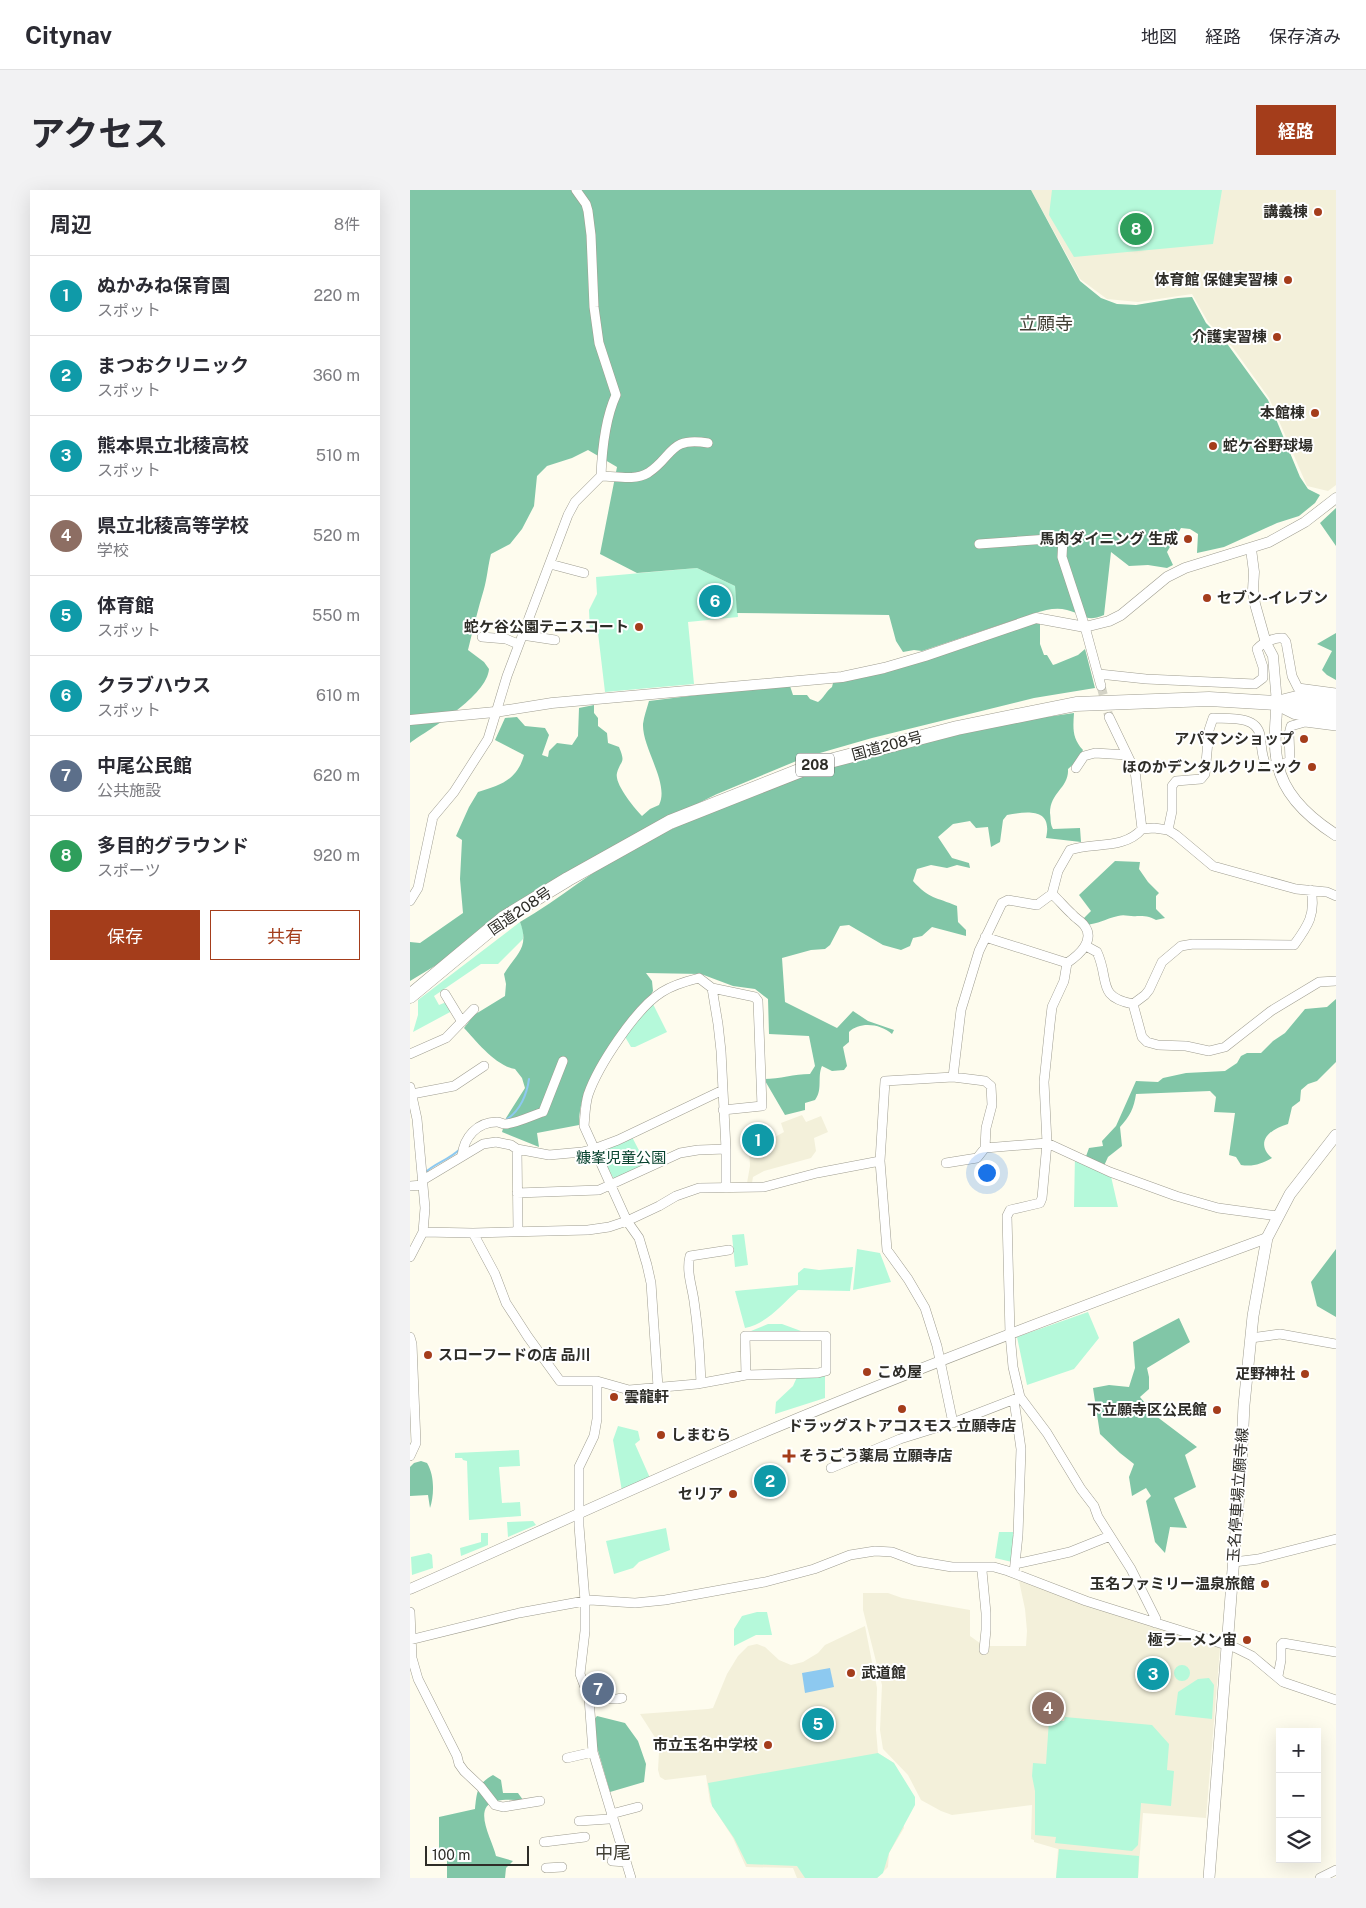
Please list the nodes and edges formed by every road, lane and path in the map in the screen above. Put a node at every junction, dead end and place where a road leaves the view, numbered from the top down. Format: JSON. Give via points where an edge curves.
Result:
{"nodes":[{"id":1,"x":576,"y":190,"type":"edge"},
{"id":2,"x":708,"y":443,"type":"dead end"},
{"id":3,"x":601,"y":476,"type":"junction"},
{"id":4,"x":1336,"y":498,"type":"edge"},
{"id":5,"x":979,"y":544,"type":"dead end"},
{"id":6,"x":1251,"y":549,"type":"junction"},
{"id":7,"x":550,"y":564,"type":"junction"},
{"id":8,"x":584,"y":573,"type":"dead end"},
{"id":9,"x":1085,"y":626,"type":"junction"},
{"id":10,"x":522,"y":634,"type":"junction"},
{"id":11,"x":482,"y":638,"type":"dead end"},
{"id":12,"x":555,"y":640,"type":"dead end"},
{"id":13,"x":1266,"y":643,"type":"junction"},
{"id":14,"x":518,"y":644,"type":"junction"},
{"id":15,"x":1099,"y":674,"type":"junction"},
{"id":16,"x":1101,"y":686,"type":"tunnel mouth"},
{"id":17,"x":1336,"y":693,"type":"edge"},
{"id":18,"x":1277,"y":703,"type":"junction"},
{"id":19,"x":1336,"y":703,"type":"edge"},
{"id":20,"x":495,"y":712,"type":"junction"},
{"id":21,"x":1109,"y":717,"type":"tunnel mouth"},
{"id":22,"x":1336,"y":717,"type":"edge"},
{"id":23,"x":410,"y":720,"type":"edge"},
{"id":24,"x":1336,"y":726,"type":"edge"},
{"id":25,"x":1127,"y":755,"type":"junction"},
{"id":26,"x":1278,"y":766,"type":"junction"},
{"id":27,"x":1076,"y":768,"type":"dead end"},
{"id":28,"x":1142,"y":829,"type":"junction"},
{"id":29,"x":1168,"y":830,"type":"junction"},
{"id":30,"x":1336,"y":835,"type":"edge"},
{"id":31,"x":1311,"y":890,"type":"junction"},
{"id":32,"x":1052,"y":894,"type":"junction"},
{"id":33,"x":1336,"y":896,"type":"edge"},
{"id":34,"x":410,"y":901,"type":"edge"},
{"id":35,"x":985,"y":937,"type":"junction"},
{"id":36,"x":1086,"y":946,"type":"junction"},
{"id":37,"x":1067,"y":963,"type":"junction"},
{"id":38,"x":1336,"y":981,"type":"edge"},
{"id":39,"x":712,"y":988,"type":"junction"},
{"id":40,"x":445,"y":994,"type":"dead end"},
{"id":41,"x":410,"y":996,"type":"edge"},
{"id":42,"x":1133,"y":1004,"type":"junction"},
{"id":43,"x":474,"y":1009,"type":"dead end"},
{"id":44,"x":462,"y":1022,"type":"junction"},
{"id":45,"x":410,"y":1054,"type":"edge"},
{"id":46,"x":563,"y":1061,"type":"dead end"},
{"id":47,"x":484,"y":1066,"type":"dead end"},
{"id":48,"x":953,"y":1077,"type":"junction"},
{"id":49,"x":411,"y":1090,"type":"edge"},
{"id":50,"x":723,"y":1090,"type":"junction"},
{"id":51,"x":723,"y":1110,"type":"junction"},
{"id":52,"x":1336,"y":1135,"type":"edge"},
{"id":53,"x":1047,"y":1142,"type":"junction"},
{"id":54,"x":985,"y":1148,"type":"junction"},
{"id":55,"x":594,"y":1149,"type":"junction"},
{"id":56,"x":726,"y":1149,"type":"junction"},
{"id":57,"x":517,"y":1150,"type":"junction"},
{"id":58,"x":462,"y":1156,"type":"junction"},
{"id":59,"x":880,"y":1161,"type":"junction"},
{"id":60,"x":946,"y":1162,"type":"dead end"},
{"id":61,"x":423,"y":1178,"type":"junction"},
{"id":62,"x":611,"y":1184,"type":"junction"},
{"id":63,"x":410,"y":1186,"type":"edge"},
{"id":64,"x":726,"y":1188,"type":"junction"},
{"id":65,"x":517,"y":1193,"type":"junction"},
{"id":66,"x":1278,"y":1216,"type":"junction"},
{"id":67,"x":627,"y":1221,"type":"junction"},
{"id":68,"x":518,"y":1231,"type":"junction"},
{"id":69,"x":423,"y":1232,"type":"junction"},
{"id":70,"x":473,"y":1234,"type":"junction"},
{"id":71,"x":1267,"y":1238,"type":"junction"},
{"id":72,"x":729,"y":1250,"type":"dead end"},
{"id":73,"x":410,"y":1258,"type":"edge"},
{"id":74,"x":1010,"y":1334,"type":"junction"},
{"id":75,"x":410,"y":1336,"type":"edge"},
{"id":76,"x":1251,"y":1338,"type":"junction"},
{"id":77,"x":1336,"y":1344,"type":"edge"},
{"id":78,"x":940,"y":1362,"type":"junction"},
{"id":79,"x":746,"y":1375,"type":"junction"},
{"id":80,"x":598,"y":1381,"type":"junction"},
{"id":81,"x":701,"y":1383,"type":"junction"},
{"id":82,"x":658,"y":1387,"type":"junction"},
{"id":83,"x":1017,"y":1398,"type":"junction"},
{"id":84,"x":953,"y":1423,"type":"junction"},
{"id":85,"x":410,"y":1456,"type":"edge"},
{"id":86,"x":831,"y":1468,"type":"dead end"},
{"id":87,"x":580,"y":1512,"type":"junction"},
{"id":88,"x":1110,"y":1536,"type":"junction"},
{"id":89,"x":1336,"y":1539,"type":"edge"},
{"id":90,"x":1234,"y":1562,"type":"junction"},
{"id":91,"x":983,"y":1567,"type":"junction"},
{"id":92,"x":1014,"y":1569,"type":"junction"},
{"id":93,"x":410,"y":1589,"type":"edge"},
{"id":94,"x":585,"y":1601,"type":"junction"},
{"id":95,"x":410,"y":1612,"type":"edge"},
{"id":96,"x":1156,"y":1623,"type":"junction"},
{"id":97,"x":410,"y":1640,"type":"edge"},
{"id":98,"x":1226,"y":1645,"type":"junction"},
{"id":99,"x":984,"y":1650,"type":"dead end"},
{"id":100,"x":1336,"y":1652,"type":"edge"},
{"id":101,"x":1278,"y":1676,"type":"junction"},
{"id":102,"x":588,"y":1698,"type":"junction"},
{"id":103,"x":622,"y":1698,"type":"dead end"},
{"id":104,"x":1336,"y":1700,"type":"edge"},
{"id":105,"x":593,"y":1752,"type":"junction"},
{"id":106,"x":567,"y":1758,"type":"dead end"},
{"id":107,"x":540,"y":1801,"type":"dead end"},
{"id":108,"x":638,"y":1807,"type":"dead end"},
{"id":109,"x":612,"y":1816,"type":"junction"},
{"id":110,"x":580,"y":1821,"type":"dead end"},
{"id":111,"x":585,"y":1837,"type":"dead end"},
{"id":112,"x":544,"y":1842,"type":"dead end"},
{"id":113,"x":612,"y":1860,"type":"dead end"},
{"id":114,"x":626,"y":1862,"type":"junction"},
{"id":115,"x":562,"y":1867,"type":"dead end"},
{"id":116,"x":546,"y":1868,"type":"dead end"},
{"id":117,"x":1336,"y":1870,"type":"edge"},
{"id":118,"x":630,"y":1878,"type":"edge"},
{"id":119,"x":1209,"y":1878,"type":"edge"},
{"id":120,"x":1320,"y":1878,"type":"edge"}],
"edges":[{"from":1,"to":3,"type":"street","via":[[588,210],[599,343],[616,395],[610,407]]},
{"from":2,"to":3,"type":"street","via":[[690,441],[680,445],[669,451],[647,473],[634,477]]},
{"from":3,"to":7,"type":"street","via":[[575,502]]},
{"from":4,"to":6,"type":"street","via":[[1305,522]]},
{"from":5,"to":9,"type":"street","via":[[1063,538],[1062,557]]},
{"from":6,"to":9,"type":"street","via":[[1176,572],[1121,615]]},
{"from":6,"to":13,"type":"street","via":[[1254,604]]},
{"from":7,"to":8,"type":"street"},
{"from":7,"to":10,"type":"street"},
{"from":9,"to":15,"type":"street"},
{"from":9,"to":20,"type":"street","via":[[1036,618],[925,656],[842,676],[552,703]]},
{"from":10,"to":12,"type":"street"},
{"from":10,"to":14,"type":"street"},
{"from":11,"to":14,"type":"street","via":[[506,638]]},
{"from":13,"to":15,"type":"street","via":[[1257,649],[1264,672],[1263,678],[1255,684]]},
{"from":13,"to":17,"type":"street","via":[[1278,637],[1286,642],[1292,676],[1298,688]]},
{"from":13,"to":18,"type":"street","via":[[1273,656]]},
{"from":14,"to":20,"type":"street"},
{"from":15,"to":16,"type":"street"},
{"from":18,"to":19,"type":"highway","name":"国道208号","number":"208","via":[[1297,698]]},
{"from":18,"to":22,"type":"highway","name":"国道208号","number":"208","via":[[1295,712]]},
{"from":18,"to":26,"type":"main road"},
{"from":18,"to":41,"type":"highway","name":"国道208号","number":"208","via":[[1209,699],[1076,704],[956,728],[814,765],[670,822],[576,875],[504,918]]},
{"from":20,"to":23,"type":"street"},
{"from":20,"to":34,"type":"street","via":[[488,739],[454,792],[433,817],[418,888]]},
{"from":21,"to":25,"type":"street"},
{"from":24,"to":26,"type":"street","via":[[1305,722],[1291,726],[1290,760]]},
{"from":25,"to":27,"type":"street","via":[[1084,756]]},
{"from":25,"to":28,"type":"street","via":[[1135,770]]},
{"from":26,"to":29,"type":"street","via":[[1266,765],[1261,754],[1260,734],[1253,722],[1213,718],[1205,774],[1201,779],[1176,781],[1172,786]]},
{"from":26,"to":30,"type":"main road","via":[[1290,794]]},
{"from":28,"to":29,"type":"street"},
{"from":28,"to":32,"type":"street","via":[[1118,843],[1084,845],[1070,850],[1058,871]]},
{"from":29,"to":31,"type":"street","via":[[1213,866],[1296,889]]},
{"from":31,"to":33,"type":"street"},
{"from":31,"to":42,"type":"street","via":[[1314,907],[1310,920],[1294,945],[1181,946],[1162,962],[1149,990]]},
{"from":32,"to":35,"type":"street","via":[[1037,904],[1008,900],[1002,903]]},
{"from":32,"to":36,"type":"street","via":[[1084,925],[1088,938]]},
{"from":35,"to":37,"type":"street"},
{"from":35,"to":48,"type":"street","via":[[961,1010]]},
{"from":36,"to":37,"type":"street"},
{"from":36,"to":42,"type":"street","via":[[1097,952],[1103,964],[1108,993],[1117,1001]]},
{"from":37,"to":53,"type":"street","via":[[1064,981],[1052,1006],[1044,1082]]},
{"from":38,"to":42,"type":"street","via":[[1319,982],[1271,1011],[1225,1047],[1209,1051],[1147,1042],[1142,1037]]},
{"from":39,"to":50,"type":"street"},
{"from":39,"to":51,"type":"street","via":[[755,997],[758,1001],[762,1106]]},
{"from":39,"to":55,"type":"street","via":[[698,978],[662,992],[616,1042],[588,1095],[584,1112],[584,1126]]},
{"from":40,"to":44,"type":"street"},
{"from":43,"to":44,"type":"street"},
{"from":44,"to":45,"type":"street","via":[[446,1038]]},
{"from":46,"to":58,"type":"street","via":[[543,1112],[506,1124],[483,1124],[468,1135]]},
{"from":47,"to":49,"type":"street","via":[[454,1086]]},
{"from":48,"to":54,"type":"street","via":[[985,1081],[991,1086],[992,1105]]},
{"from":48,"to":59,"type":"street","via":[[885,1080]]},
{"from":49,"to":61,"type":"street"},
{"from":50,"to":51,"type":"street"},
{"from":50,"to":55,"type":"street"},
{"from":51,"to":56,"type":"street"},
{"from":52,"to":66,"type":"main road","name":"玉名停車場立願寺線","via":[[1300,1180]]},
{"from":53,"to":54,"type":"street"},
{"from":53,"to":66,"type":"street","via":[[1110,1172],[1176,1196],[1218,1208]]},
{"from":53,"to":74,"type":"street","via":[[1040,1203],[1010,1210],[1007,1216]]},
{"from":54,"to":60,"type":"street","via":[[977,1158]]},
{"from":55,"to":57,"type":"street","via":[[549,1155]]},
{"from":55,"to":62,"type":"street"},
{"from":56,"to":62,"type":"street","via":[[680,1153]]},
{"from":56,"to":64,"type":"street"},
{"from":57,"to":58,"type":"street","via":[[511,1145],[496,1142],[483,1144]]},
{"from":57,"to":65,"type":"street"},
{"from":58,"to":61,"type":"street","via":[[439,1172]]},
{"from":59,"to":64,"type":"street","via":[[764,1187]]},
{"from":59,"to":78,"type":"street","via":[[887,1250],[925,1308]]},
{"from":61,"to":63,"type":"street"},
{"from":61,"to":69,"type":"street"},
{"from":62,"to":65,"type":"street","via":[[599,1190]]},
{"from":62,"to":67,"type":"street"},
{"from":64,"to":67,"type":"street","via":[[699,1188]]},
{"from":65,"to":68,"type":"street"},
{"from":66,"to":71,"type":"main road","name":"玉名停車場立願寺線"},
{"from":67,"to":68,"type":"street","via":[[588,1230]]},
{"from":67,"to":82,"type":"street","via":[[639,1238],[651,1283]]},
{"from":68,"to":70,"type":"street"},
{"from":69,"to":70,"type":"street"},
{"from":69,"to":73,"type":"street"},
{"from":70,"to":80,"type":"street","via":[[495,1274],[506,1303],[560,1381]]},
{"from":71,"to":74,"type":"street"},
{"from":71,"to":76,"type":"main road","name":"玉名停車場立願寺線"},
{"from":72,"to":81,"type":"street","via":[[699,1253],[690,1256],[688,1261]]},
{"from":74,"to":78,"type":"street"},
{"from":74,"to":83,"type":"street"},
{"from":75,"to":85,"type":"street","via":[[416,1443]]},
{"from":76,"to":77,"type":"street","via":[[1280,1334]]},
{"from":76,"to":90,"type":"main road","name":"玉名停車場立願寺線"},
{"from":78,"to":84,"type":"street"},
{"from":78,"to":87,"type":"street","via":[[771,1429]]},
{"from":79,"to":79,"type":"street","via":[[745,1336],[826,1336],[826,1371],[818,1374]]},
{"from":79,"to":81,"type":"street"},
{"from":80,"to":82,"type":"street","via":[[629,1390]]},
{"from":80,"to":87,"type":"street","via":[[594,1436],[580,1467]]},
{"from":81,"to":82,"type":"street"},
{"from":83,"to":84,"type":"street"},
{"from":83,"to":88,"type":"street","via":[[1047,1433]]},
{"from":83,"to":92,"type":"street","via":[[1021,1482]]},
{"from":84,"to":86,"type":"street"},
{"from":87,"to":93,"type":"street"},
{"from":87,"to":94,"type":"street"},
{"from":88,"to":92,"type":"street"},
{"from":88,"to":96,"type":"street","via":[[1131,1569]]},
{"from":89,"to":90,"type":"street"},
{"from":90,"to":98,"type":"main road","name":"玉名停車場立願寺線"},
{"from":91,"to":92,"type":"street"},
{"from":91,"to":94,"type":"street","via":[[952,1567],[875,1551],[842,1557],[814,1569],[765,1582],[665,1600],[635,1603]]},
{"from":91,"to":99,"type":"street"},
{"from":92,"to":96,"type":"street","via":[[1086,1601]]},
{"from":94,"to":97,"type":"street","via":[[518,1613]]},
{"from":94,"to":102,"type":"street","via":[[580,1674]]},
{"from":95,"to":97,"type":"street"},
{"from":96,"to":98,"type":"street"},
{"from":97,"to":107,"type":"street","via":[[418,1679],[464,1771],[495,1805],[503,1807]]},
{"from":98,"to":101,"type":"street","via":[[1252,1656]]},
{"from":98,"to":119,"type":"main road","name":"玉名停車場立願寺線"},
{"from":100,"to":101,"type":"street","via":[[1283,1643]]},
{"from":101,"to":104,"type":"street","via":[[1284,1682]]},
{"from":102,"to":103,"type":"street"},
{"from":102,"to":105,"type":"street"},
{"from":105,"to":106,"type":"street"},
{"from":105,"to":109,"type":"street"},
{"from":108,"to":109,"type":"street"},
{"from":109,"to":110,"type":"street","via":[[609,1819]]},
{"from":109,"to":114,"type":"street"},
{"from":111,"to":112,"type":"street"},
{"from":113,"to":114,"type":"street"},
{"from":114,"to":118,"type":"street"},
{"from":115,"to":116,"type":"street"},
{"from":117,"to":120,"type":"street"}]}
